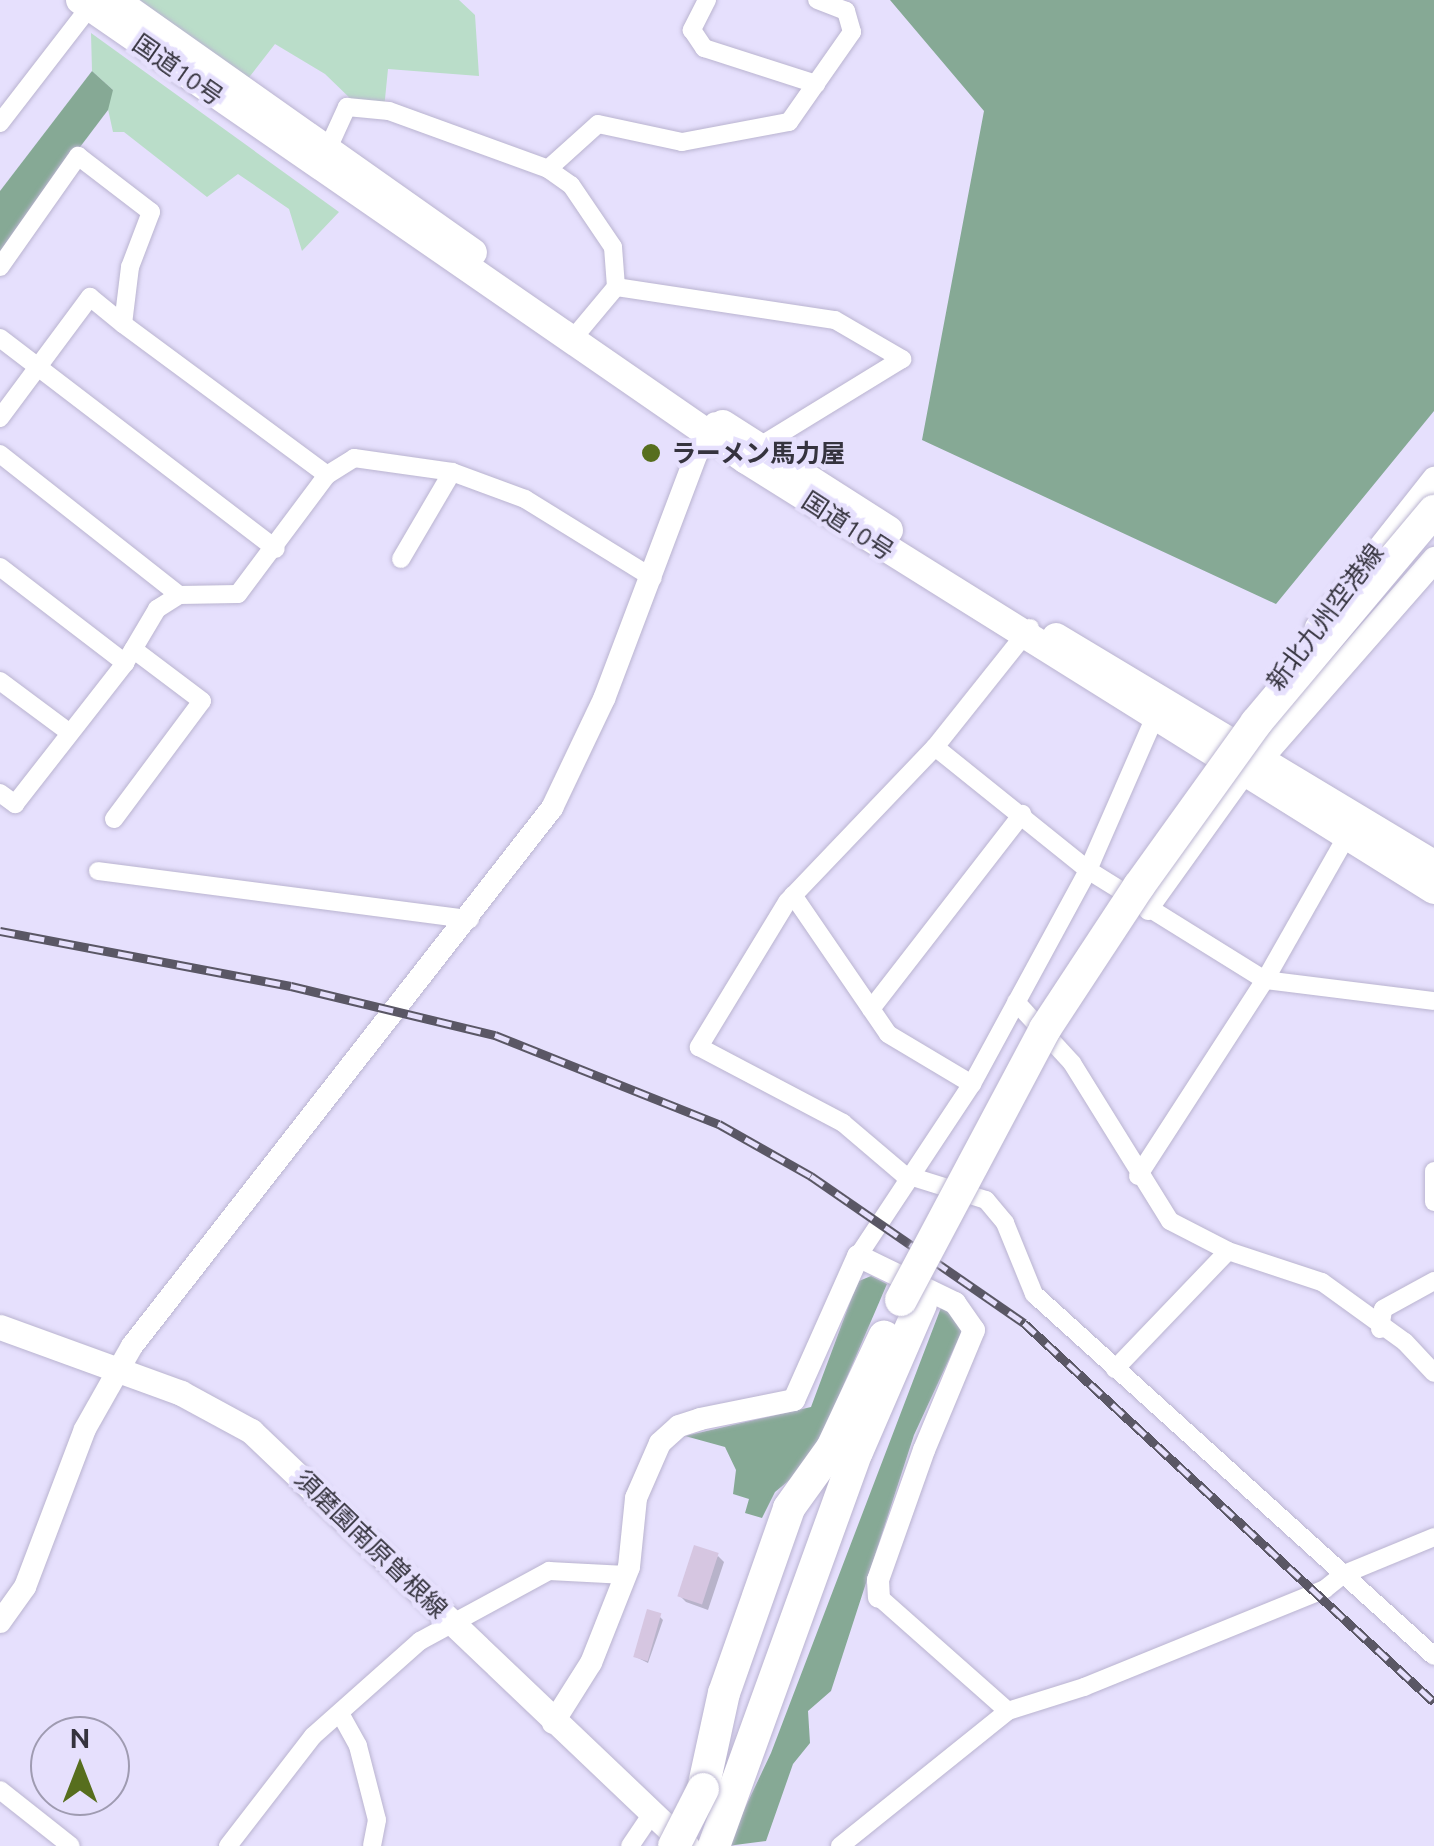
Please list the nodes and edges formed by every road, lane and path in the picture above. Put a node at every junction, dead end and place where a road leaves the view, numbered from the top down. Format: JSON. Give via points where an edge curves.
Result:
{"nodes":[{"id":1,"x":707,"y":0,"type":"edge"},
{"id":2,"x":817,"y":0,"type":"edge"},
{"id":3,"x":95,"y":2,"type":"edge"},
{"id":4,"x":816,"y":84,"type":"junction"},
{"id":5,"x":0,"y":123,"type":"edge"},
{"id":6,"x":322,"y":160,"type":"junction"},
{"id":7,"x":548,"y":170,"type":"junction"},
{"id":8,"x":0,"y":267,"type":"edge"},
{"id":9,"x":616,"y":287,"type":"junction"},
{"id":10,"x":123,"y":324,"type":"junction"},
{"id":11,"x":576,"y":335,"type":"junction"},
{"id":12,"x":0,"y":338,"type":"edge"},
{"id":13,"x":39,"y":367,"type":"junction"},
{"id":14,"x":0,"y":418,"type":"edge"},
{"id":15,"x":712,"y":427,"type":"junction"},
{"id":16,"x":760,"y":446,"type":"junction"},
{"id":17,"x":0,"y":454,"type":"edge"},
{"id":18,"x":452,"y":472,"type":"junction"},
{"id":19,"x":327,"y":475,"type":"junction"},
{"id":20,"x":1434,"y":478,"type":"edge"},
{"id":21,"x":1434,"y":511,"type":"edge"},
{"id":22,"x":276,"y":549,"type":"junction"},
{"id":23,"x":400,"y":558,"type":"dead end"},
{"id":24,"x":1432,"y":561,"type":"edge"},
{"id":25,"x":0,"y":567,"type":"edge"},
{"id":26,"x":653,"y":578,"type":"junction"},
{"id":27,"x":179,"y":595,"type":"junction"},
{"id":28,"x":1029,"y":631,"type":"junction"},
{"id":29,"x":129,"y":656,"type":"junction"},
{"id":30,"x":0,"y":680,"type":"edge"},
{"id":31,"x":1154,"y":719,"type":"junction"},
{"id":32,"x":70,"y":733,"type":"junction"},
{"id":33,"x":935,"y":747,"type":"junction"},
{"id":34,"x":1225,"y":748,"type":"junction"},
{"id":35,"x":1254,"y":765,"type":"junction"},
{"id":36,"x":0,"y":793,"type":"edge"},
{"id":37,"x":1022,"y":814,"type":"junction"},
{"id":38,"x":114,"y":818,"type":"dead end"},
{"id":39,"x":1352,"y":826,"type":"junction"},
{"id":40,"x":1434,"y":864,"type":"edge"},
{"id":41,"x":1088,"y":870,"type":"junction"},
{"id":42,"x":98,"y":871,"type":"dead end"},
{"id":43,"x":1434,"y":890,"type":"edge"},
{"id":44,"x":1123,"y":893,"type":"junction"},
{"id":45,"x":793,"y":895,"type":"junction"},
{"id":46,"x":1148,"y":911,"type":"junction"},
{"id":47,"x":470,"y":919,"type":"junction"},
{"id":48,"x":1266,"y":980,"type":"junction"},
{"id":49,"x":1434,"y":1001,"type":"edge"},
{"id":50,"x":1016,"y":1002,"type":"junction"},
{"id":51,"x":871,"y":1009,"type":"junction"},
{"id":52,"x":972,"y":1084,"type":"junction"},
{"id":53,"x":1434,"y":1171,"type":"edge"},
{"id":54,"x":1138,"y":1176,"type":"junction"},
{"id":55,"x":912,"y":1178,"type":"junction"},
{"id":56,"x":1434,"y":1202,"type":"edge"},
{"id":57,"x":1228,"y":1251,"type":"junction"},
{"id":58,"x":858,"y":1256,"type":"junction"},
{"id":59,"x":1434,"y":1281,"type":"edge"},
{"id":60,"x":911,"y":1302,"type":"junction"},
{"id":61,"x":0,"y":1327,"type":"edge"},
{"id":62,"x":1380,"y":1329,"type":"junction"},
{"id":63,"x":1115,"y":1369,"type":"junction"},
{"id":64,"x":115,"y":1372,"type":"junction"},
{"id":65,"x":1434,"y":1372,"type":"edge"},
{"id":66,"x":1434,"y":1537,"type":"edge"},
{"id":67,"x":626,"y":1575,"type":"junction"},
{"id":68,"x":1342,"y":1575,"type":"junction"},
{"id":69,"x":878,"y":1598,"type":"joint"},
{"id":70,"x":0,"y":1622,"type":"edge"},
{"id":71,"x":456,"y":1626,"type":"junction"},
{"id":72,"x":1434,"y":1656,"type":"edge"},
{"id":73,"x":1008,"y":1711,"type":"junction"},
{"id":74,"x":341,"y":1715,"type":"junction"},
{"id":75,"x":553,"y":1723,"type":"junction"},
{"id":76,"x":0,"y":1790,"type":"edge"},
{"id":77,"x":717,"y":1796,"type":"junction"},
{"id":78,"x":654,"y":1812,"type":"junction"},
{"id":79,"x":71,"y":1846,"type":"edge"},
{"id":80,"x":228,"y":1846,"type":"edge"},
{"id":81,"x":372,"y":1846,"type":"edge"},
{"id":82,"x":630,"y":1846,"type":"edge"},
{"id":83,"x":674,"y":1846,"type":"edge"},
{"id":84,"x":687,"y":1846,"type":"edge"},
{"id":85,"x":711,"y":1846,"type":"edge"},
{"id":86,"x":840,"y":1846,"type":"edge"}],
"edges":[{"from":1,"to":4,"type":"street","via":[[692,30],[704,48]]},
{"from":2,"to":4,"type":"street","via":[[853,18],[852,32]]},
{"from":3,"to":5,"type":"street"},
{"from":3,"to":6,"type":"highway","name":"国道10号"},
{"from":4,"to":7,"type":"street","via":[[788,122],[682,142],[598,124]]},
{"from":6,"to":7,"type":"street","via":[[348,107],[389,111]]},
{"from":6,"to":11,"type":"highway","name":"国道10号"},
{"from":7,"to":9,"type":"street","via":[[571,186],[613,247]]},
{"from":8,"to":10,"type":"street","via":[[78,156],[151,212],[130,268]]},
{"from":9,"to":11,"type":"street"},
{"from":9,"to":16,"type":"street","via":[[835,320],[902,359]]},
{"from":10,"to":13,"type":"street","via":[[90,297]]},
{"from":10,"to":19,"type":"street"},
{"from":11,"to":15,"type":"highway","name":"国道10号"},
{"from":12,"to":13,"type":"street"},
{"from":13,"to":14,"type":"street"},
{"from":13,"to":22,"type":"street"},
{"from":15,"to":16,"type":"highway","name":"国道10号"},
{"from":15,"to":26,"type":"street"},
{"from":15,"to":28,"type":"highway","name":"国道10号"},
{"from":16,"to":28,"type":"highway","name":"国道10号"},
{"from":17,"to":27,"type":"street"},
{"from":18,"to":19,"type":"street","via":[[354,458]]},
{"from":18,"to":23,"type":"street"},
{"from":18,"to":26,"type":"street","via":[[525,499]]},
{"from":19,"to":22,"type":"street"},
{"from":20,"to":34,"type":"main road","name":"新北九州空港線"},
{"from":21,"to":60,"type":"highway","bridge":true,"via":[[1256,723],[1139,886],[1045,1030]]},
{"from":22,"to":27,"type":"street","via":[[238,594]]},
{"from":24,"to":35,"type":"main road","name":"新北九州空港線"},
{"from":24,"to":60,"type":"highway","via":[[1213,810],[1060,1041]]},
{"from":25,"to":29,"type":"street"},
{"from":26,"to":47,"type":"street","via":[[552,808]]},
{"from":27,"to":29,"type":"street","via":[[158,609]]},
{"from":28,"to":31,"type":"highway","name":"国道10号"},
{"from":28,"to":33,"type":"street"},
{"from":28,"to":34,"type":"highway","name":"国道10号"},
{"from":29,"to":32,"type":"street"},
{"from":29,"to":38,"type":"street","via":[[202,701]]},
{"from":30,"to":32,"type":"street"},
{"from":31,"to":34,"type":"highway","name":"国道10号"},
{"from":31,"to":41,"type":"street"},
{"from":32,"to":36,"type":"street","via":[[14,804]]},
{"from":33,"to":37,"type":"street"},
{"from":33,"to":45,"type":"street"},
{"from":34,"to":35,"type":"highway","name":"国道10号"},
{"from":34,"to":44,"type":"street"},
{"from":35,"to":39,"type":"highway","name":"国道10号"},
{"from":35,"to":46,"type":"street"},
{"from":37,"to":41,"type":"street"},
{"from":37,"to":51,"type":"street"},
{"from":39,"to":40,"type":"highway","name":"国道10号"},
{"from":39,"to":43,"type":"highway","name":"国道10号"},
{"from":39,"to":48,"type":"street"},
{"from":41,"to":44,"type":"street"},
{"from":41,"to":50,"type":"street"},
{"from":42,"to":47,"type":"street"},
{"from":44,"to":46,"type":"street"},
{"from":45,"to":51,"type":"street"},
{"from":45,"to":55,"type":"street","via":[[698,1046],[843,1123]]},
{"from":46,"to":48,"type":"street"},
{"from":47,"to":64,"type":"street","via":[[170,1290]]},
{"from":48,"to":49,"type":"street"},
{"from":48,"to":54,"type":"street"},
{"from":50,"to":52,"type":"street"},
{"from":50,"to":54,"type":"street","via":[[1072,1063]]},
{"from":51,"to":52,"type":"street","via":[[888,1034]]},
{"from":52,"to":55,"type":"street"},
{"from":53,"to":56,"type":"street"},
{"from":54,"to":57,"type":"street","via":[[1170,1220]]},
{"from":55,"to":58,"type":"street"},
{"from":55,"to":63,"type":"street","via":[[986,1200],[1005,1222],[1034,1294]]},
{"from":57,"to":62,"type":"street","via":[[1322,1282]]},
{"from":57,"to":63,"type":"street"},
{"from":58,"to":67,"type":"street","via":[[794,1400],[700,1418],[660,1443],[636,1498]]},
{"from":58,"to":69,"type":"street","via":[[955,1303],[974,1330],[924,1450],[878,1580]]},
{"from":59,"to":62,"type":"street","via":[[1383,1310]]},
{"from":60,"to":77,"type":"highway","via":[[858,1452]]},
{"from":60,"to":77,"type":"highway","via":[[832,1448],[789,1508],[724,1693]]},
{"from":61,"to":64,"type":"main road","name":"須磨園南原曽根線"},
{"from":62,"to":65,"type":"street","via":[[1405,1342]]},
{"from":63,"to":68,"type":"street"},
{"from":64,"to":70,"type":"street","via":[[85,1429],[48,1538]]},
{"from":64,"to":71,"type":"main road","name":"須磨園南原曽根線","via":[[181,1393],[251,1431]]},
{"from":66,"to":68,"type":"street"},
{"from":67,"to":71,"type":"street","via":[[549,1571]]},
{"from":67,"to":75,"type":"street","via":[[592,1663]]},
{"from":68,"to":72,"type":"street"},
{"from":68,"to":73,"type":"street","via":[[1325,1590]]},
{"from":69,"to":73,"type":"street"},
{"from":71,"to":74,"type":"street","via":[[420,1641],[361,1689]]},
{"from":71,"to":75,"type":"main road","name":"須磨園南原曽根線"},
{"from":73,"to":86,"type":"street"},
{"from":74,"to":80,"type":"street","via":[[313,1736]]},
{"from":74,"to":81,"type":"street","via":[[358,1746],[377,1820]]},
{"from":75,"to":78,"type":"main road","name":"須磨園南原曽根線"},
{"from":76,"to":79,"type":"street"},
{"from":77,"to":83,"type":"highway","bridge":true},
{"from":77,"to":85,"type":"highway"},
{"from":78,"to":82,"type":"street"},
{"from":78,"to":84,"type":"main road","name":"須磨園南原曽根線"}]}
